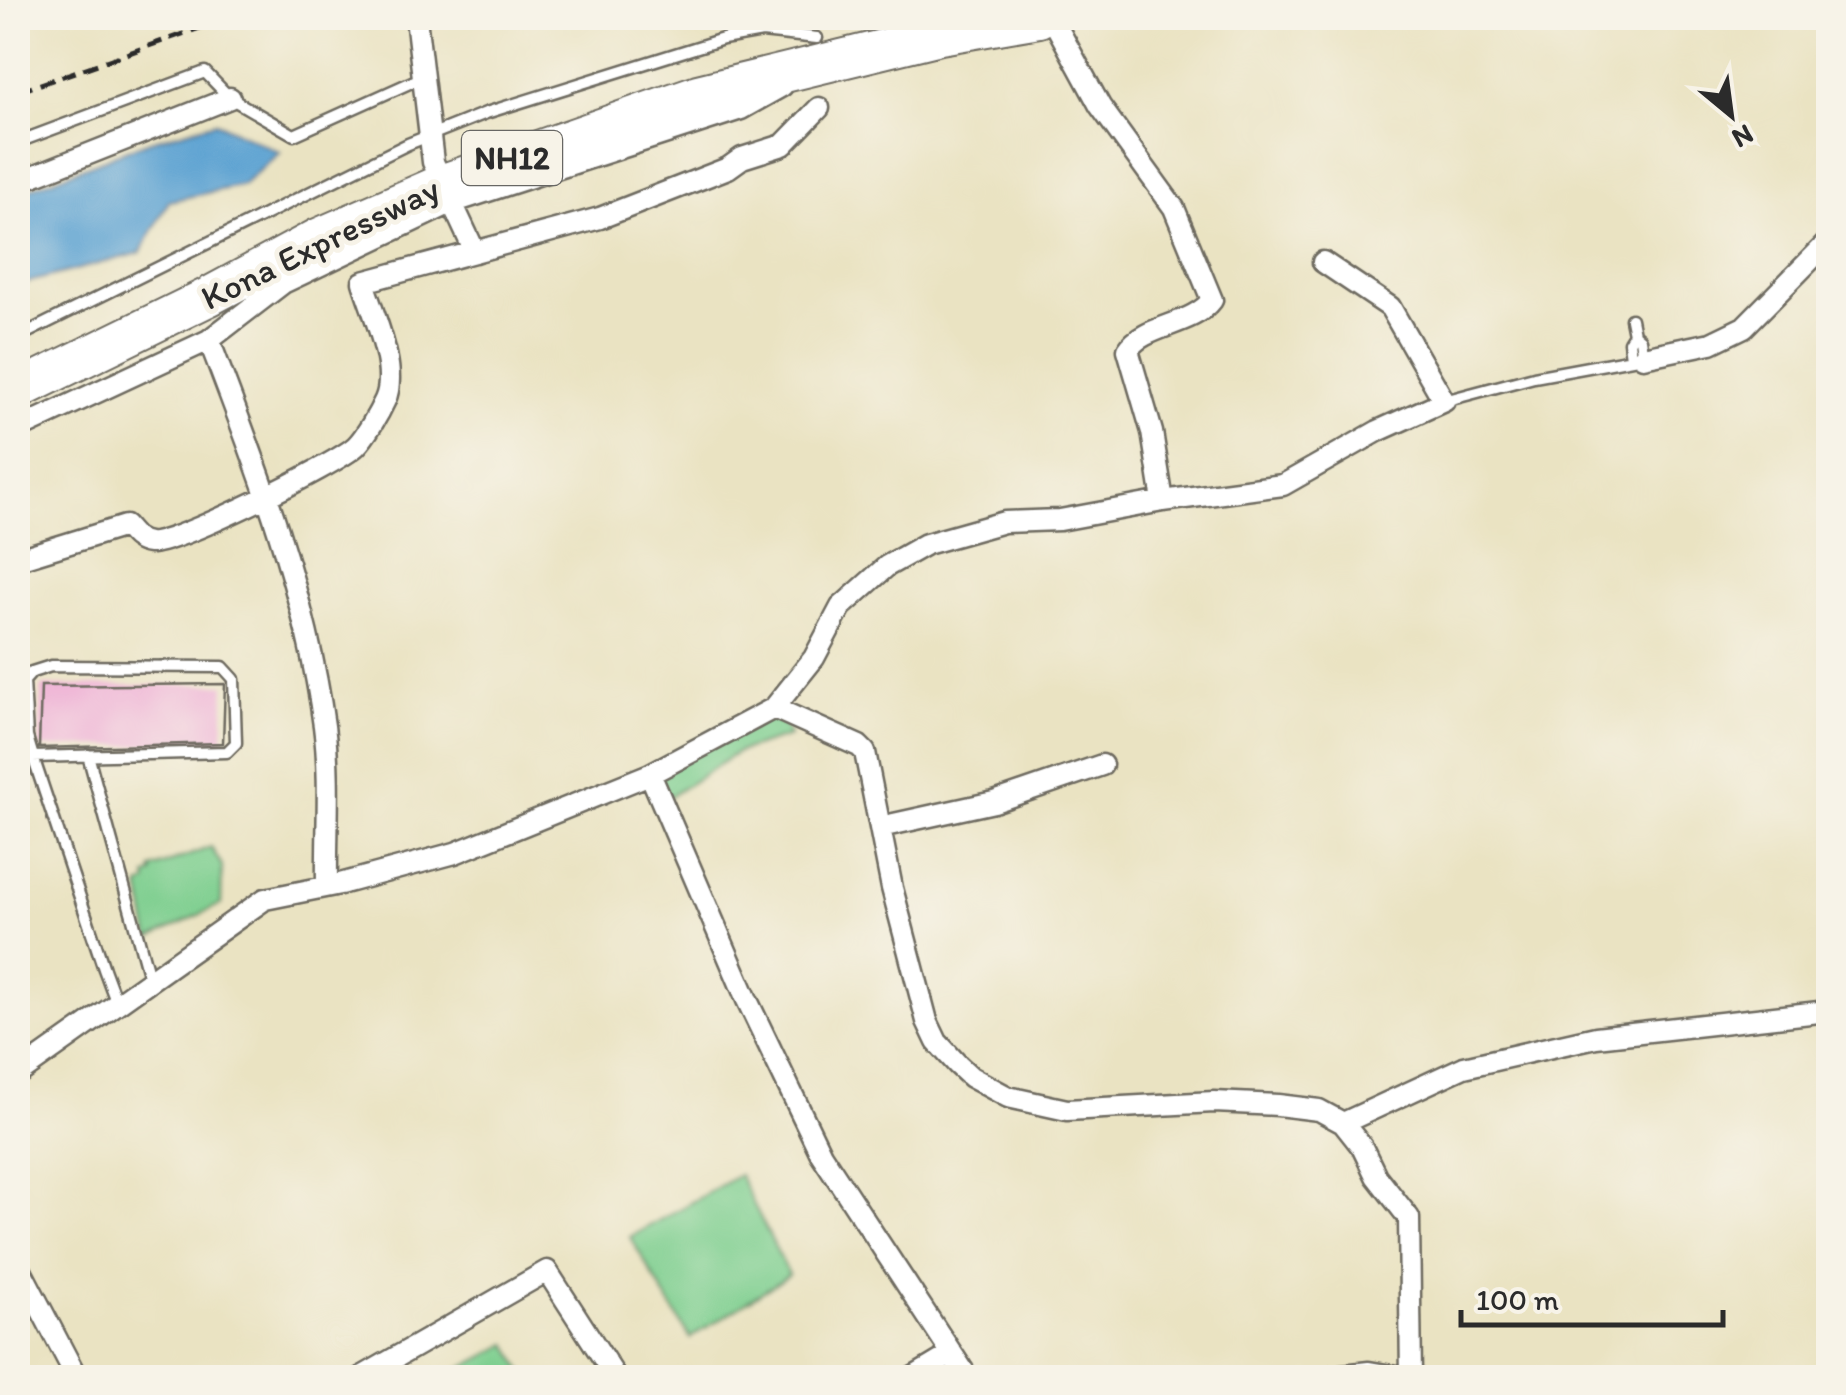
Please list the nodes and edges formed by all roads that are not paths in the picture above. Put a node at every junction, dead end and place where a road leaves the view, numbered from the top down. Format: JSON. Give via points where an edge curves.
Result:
{"nodes":[{"id":1,"x":416,"y":18,"type":"edge"},
{"id":2,"x":913,"y":18,"type":"edge"},
{"id":3,"x":1024,"y":18,"type":"edge"},
{"id":4,"x":1039,"y":18,"type":"edge"},
{"id":5,"x":1052,"y":18,"type":"edge"},
{"id":6,"x":822,"y":49,"type":"junction"},
{"id":7,"x":424,"y":77,"type":"junction"},
{"id":8,"x":230,"y":98,"type":"junction"},
{"id":9,"x":819,"y":108,"type":"dead end"},
{"id":10,"x":18,"y":142,"type":"edge"},
{"id":11,"x":439,"y":171,"type":"junction"},
{"id":12,"x":18,"y":182,"type":"edge"},
{"id":13,"x":1828,"y":242,"type":"edge"},
{"id":14,"x":475,"y":252,"type":"junction"},
{"id":15,"x":1323,"y":262,"type":"dead end"},
{"id":16,"x":1631,"y":320,"type":"dead end"},
{"id":17,"x":18,"y":337,"type":"edge"},
{"id":18,"x":209,"y":340,"type":"junction"},
{"id":19,"x":1637,"y":358,"type":"junction"},
{"id":20,"x":18,"y":366,"type":"edge"},
{"id":21,"x":18,"y":390,"type":"edge"},
{"id":22,"x":1444,"y":401,"type":"junction"},
{"id":23,"x":18,"y":428,"type":"edge"},
{"id":24,"x":269,"y":496,"type":"junction"},
{"id":25,"x":1163,"y":501,"type":"junction"},
{"id":26,"x":18,"y":559,"type":"edge"},
{"id":27,"x":774,"y":708,"type":"junction"},
{"id":28,"x":88,"y":755,"type":"junction"},
{"id":29,"x":34,"y":757,"type":"junction"},
{"id":30,"x":1102,"y":766,"type":"dead end"},
{"id":31,"x":650,"y":774,"type":"junction"},
{"id":32,"x":880,"y":827,"type":"junction"},
{"id":33,"x":328,"y":886,"type":"junction"},
{"id":34,"x":150,"y":982,"type":"junction"},
{"id":35,"x":118,"y":1006,"type":"junction"},
{"id":36,"x":1828,"y":1011,"type":"edge"},
{"id":37,"x":18,"y":1074,"type":"edge"},
{"id":38,"x":1344,"y":1123,"type":"junction"},
{"id":39,"x":18,"y":1265,"type":"edge"},
{"id":40,"x":952,"y":1354,"type":"junction"},
{"id":41,"x":78,"y":1378,"type":"edge"},
{"id":42,"x":360,"y":1378,"type":"edge"},
{"id":43,"x":616,"y":1378,"type":"edge"},
{"id":44,"x":912,"y":1378,"type":"edge"},
{"id":45,"x":968,"y":1378,"type":"edge"},
{"id":46,"x":1317,"y":1378,"type":"edge"},
{"id":47,"x":1403,"y":1378,"type":"edge"},
{"id":48,"x":1411,"y":1378,"type":"edge"}],
"edges":[{"from":1,"to":7,"type":"street"},
{"from":2,"to":6,"type":"highway","name":"Kona Expressway","number":"NH12"},
{"from":3,"to":4,"type":"highway","name":"Kona Expressway","number":"NH12"},
{"from":3,"to":6,"type":"highway","name":"Kona Expressway","number":"NH12"},
{"from":5,"to":25,"type":"street","via":[[1100,106],[1174,208],[1212,300],[1128,350]]},
{"from":6,"to":11,"type":"highway","name":"Kona Expressway","number":"NH12","via":[[698,94]]},
{"from":6,"to":11,"type":"lane","via":[[762,32],[723,39],[486,113]]},
{"from":7,"to":8,"type":"lane","via":[[294,135]]},
{"from":7,"to":11,"type":"street"},
{"from":8,"to":10,"type":"lane","via":[[205,72]]},
{"from":8,"to":12,"type":"street"},
{"from":9,"to":14,"type":"street","via":[[783,145],[600,218]]},
{"from":11,"to":14,"type":"street"},
{"from":11,"to":17,"type":"lane","via":[[308,191]]},
{"from":11,"to":18,"type":"street"},
{"from":11,"to":20,"type":"highway","name":"Kona Expressway","number":"NH12","via":[[237,256]]},
{"from":11,"to":21,"type":"highway","name":"Kona Expressway","number":"NH12"},
{"from":13,"to":19,"type":"street","via":[[1744,327],[1711,343]]},
{"from":14,"to":24,"type":"street","via":[[363,282],[391,375],[385,400],[356,446]]},
{"from":15,"to":22,"type":"street","via":[[1390,307]]},
{"from":16,"to":19,"type":"lane","via":[[1640,339]]},
{"from":18,"to":23,"type":"street"},
{"from":18,"to":24,"type":"street"},
{"from":19,"to":22,"type":"lane"},
{"from":22,"to":25,"type":"street","via":[[1283,485]]},
{"from":24,"to":26,"type":"street","via":[[152,544],[125,526]]},
{"from":24,"to":33,"type":"street","via":[[324,728]]},
{"from":25,"to":27,"type":"street","via":[[1060,520],[1004,522],[926,544],[887,566],[841,607],[814,658]]},
{"from":27,"to":31,"type":"street"},
{"from":27,"to":32,"type":"street","via":[[865,752]]},
{"from":28,"to":29,"type":"lane"},
{"from":28,"to":29,"type":"lane","via":[[233,749],[231,673],[223,667],[51,666],[32,672],[24,690]]},
{"from":28,"to":34,"type":"lane"},
{"from":29,"to":35,"type":"lane"},
{"from":30,"to":32,"type":"street","via":[[994,802]]},
{"from":31,"to":33,"type":"street","via":[[455,853]]},
{"from":31,"to":40,"type":"street","via":[[821,1154]]},
{"from":32,"to":38,"type":"street","via":[[928,1021],[937,1042],[984,1086],[1067,1110],[1278,1105],[1319,1110]]},
{"from":33,"to":34,"type":"street","via":[[266,899]]},
{"from":34,"to":35,"type":"street"},
{"from":35,"to":37,"type":"street"},
{"from":36,"to":38,"type":"street","via":[[1596,1036],[1464,1067]]},
{"from":38,"to":48,"type":"street","via":[[1409,1218]]},
{"from":39,"to":41,"type":"street"},
{"from":40,"to":44,"type":"street"},
{"from":40,"to":45,"type":"street"},
{"from":42,"to":43,"type":"street","via":[[547,1270]]},
{"from":46,"to":47,"type":"street","via":[[1368,1372]]}]}
